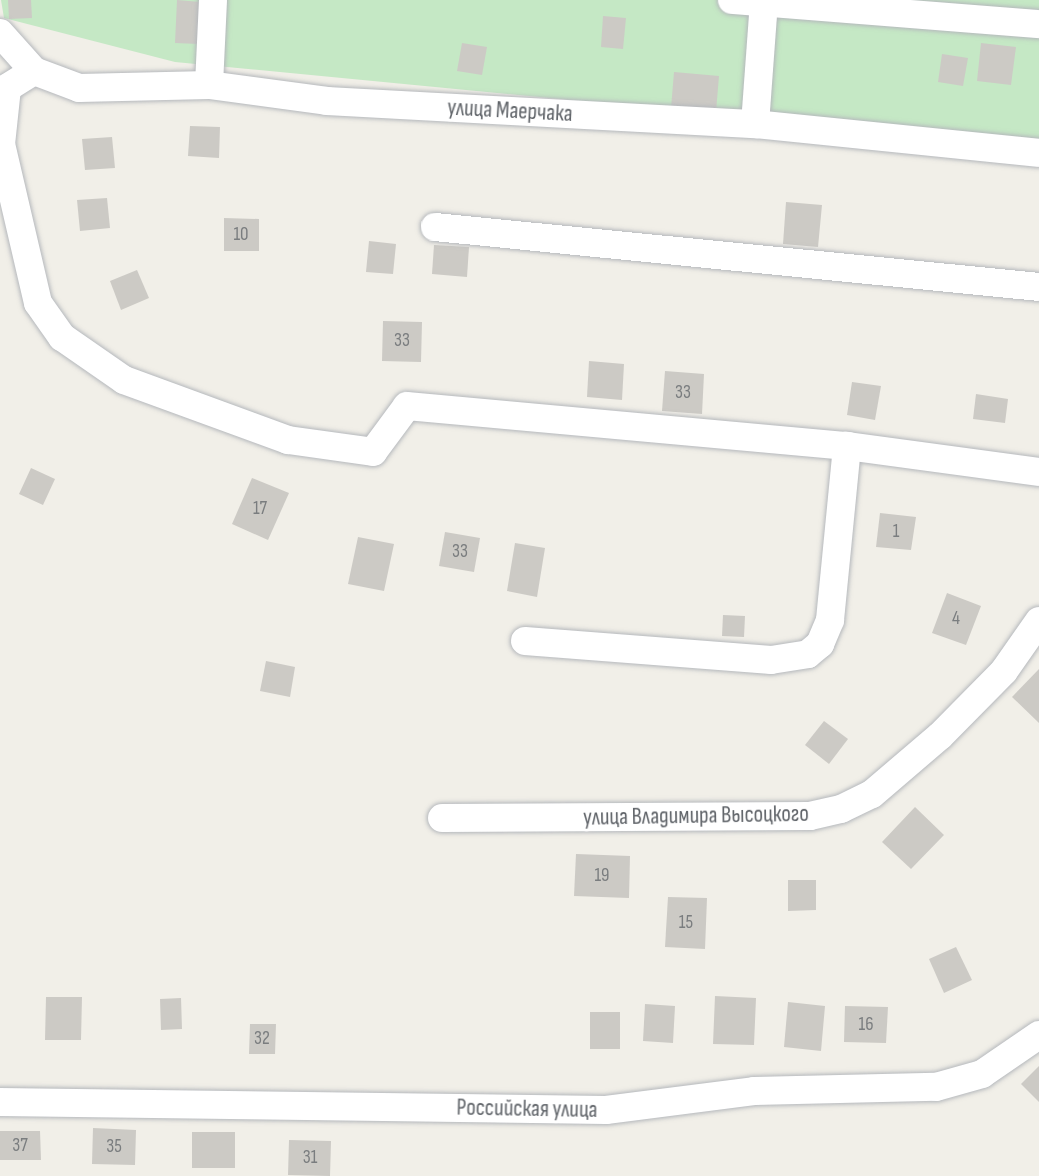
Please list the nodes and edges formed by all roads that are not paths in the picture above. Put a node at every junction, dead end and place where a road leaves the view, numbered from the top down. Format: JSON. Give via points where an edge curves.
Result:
{"nodes":[{"id":1,"x":213,"y":0,"type":"edge"},
{"id":2,"x":732,"y":0,"type":"edge"},
{"id":3,"x":763,"y":1,"type":"edge"},
{"id":4,"x":1039,"y":24,"type":"edge"},
{"id":5,"x":0,"y":33,"type":"edge"},
{"id":6,"x":34,"y":71,"type":"junction"},
{"id":7,"x":209,"y":85,"type":"junction"},
{"id":8,"x":755,"y":124,"type":"junction"},
{"id":9,"x":1039,"y":152,"type":"edge"},
{"id":10,"x":435,"y":227,"type":"dead end"},
{"id":11,"x":1039,"y":287,"type":"edge"},
{"id":12,"x":847,"y":446,"type":"junction"},
{"id":13,"x":1039,"y":472,"type":"edge"},
{"id":14,"x":1039,"y":621,"type":"edge"},
{"id":15,"x":525,"y":641,"type":"dead end"},
{"id":16,"x":442,"y":818,"type":"dead end"},
{"id":17,"x":1039,"y":1035,"type":"edge"},
{"id":18,"x":0,"y":1102,"type":"edge"}],
"edges":[{"from":1,"to":7,"type":"street"},
{"from":2,"to":3,"type":"street"},
{"from":3,"to":4,"type":"street"},
{"from":3,"to":8,"type":"street"},
{"from":5,"to":6,"type":"street","name":"улица Маерчака"},
{"from":6,"to":7,"type":"street","name":"улица Маерчака","via":[[79,88]]},
{"from":6,"to":12,"type":"street","via":[[7,88],[1,144],[38,303],[62,337],[124,380],[288,440],[373,452],[407,406]]},
{"from":7,"to":8,"type":"street","name":"улица Маерчака","via":[[327,101]]},
{"from":8,"to":9,"type":"street","name":"улица Маерчака"},
{"from":10,"to":11,"type":"street"},
{"from":12,"to":13,"type":"street"},
{"from":12,"to":15,"type":"street","via":[[830,621],[820,644],[808,654],[771,660]]},
{"from":14,"to":16,"type":"street","name":"улица Владимира Высоцкого","via":[[1004,671],[940,736],[872,794],[841,809],[810,816]]},
{"from":17,"to":18,"type":"street","name":"Российская улица","via":[[982,1074],[936,1087],[754,1091],[606,1110]]}]}
